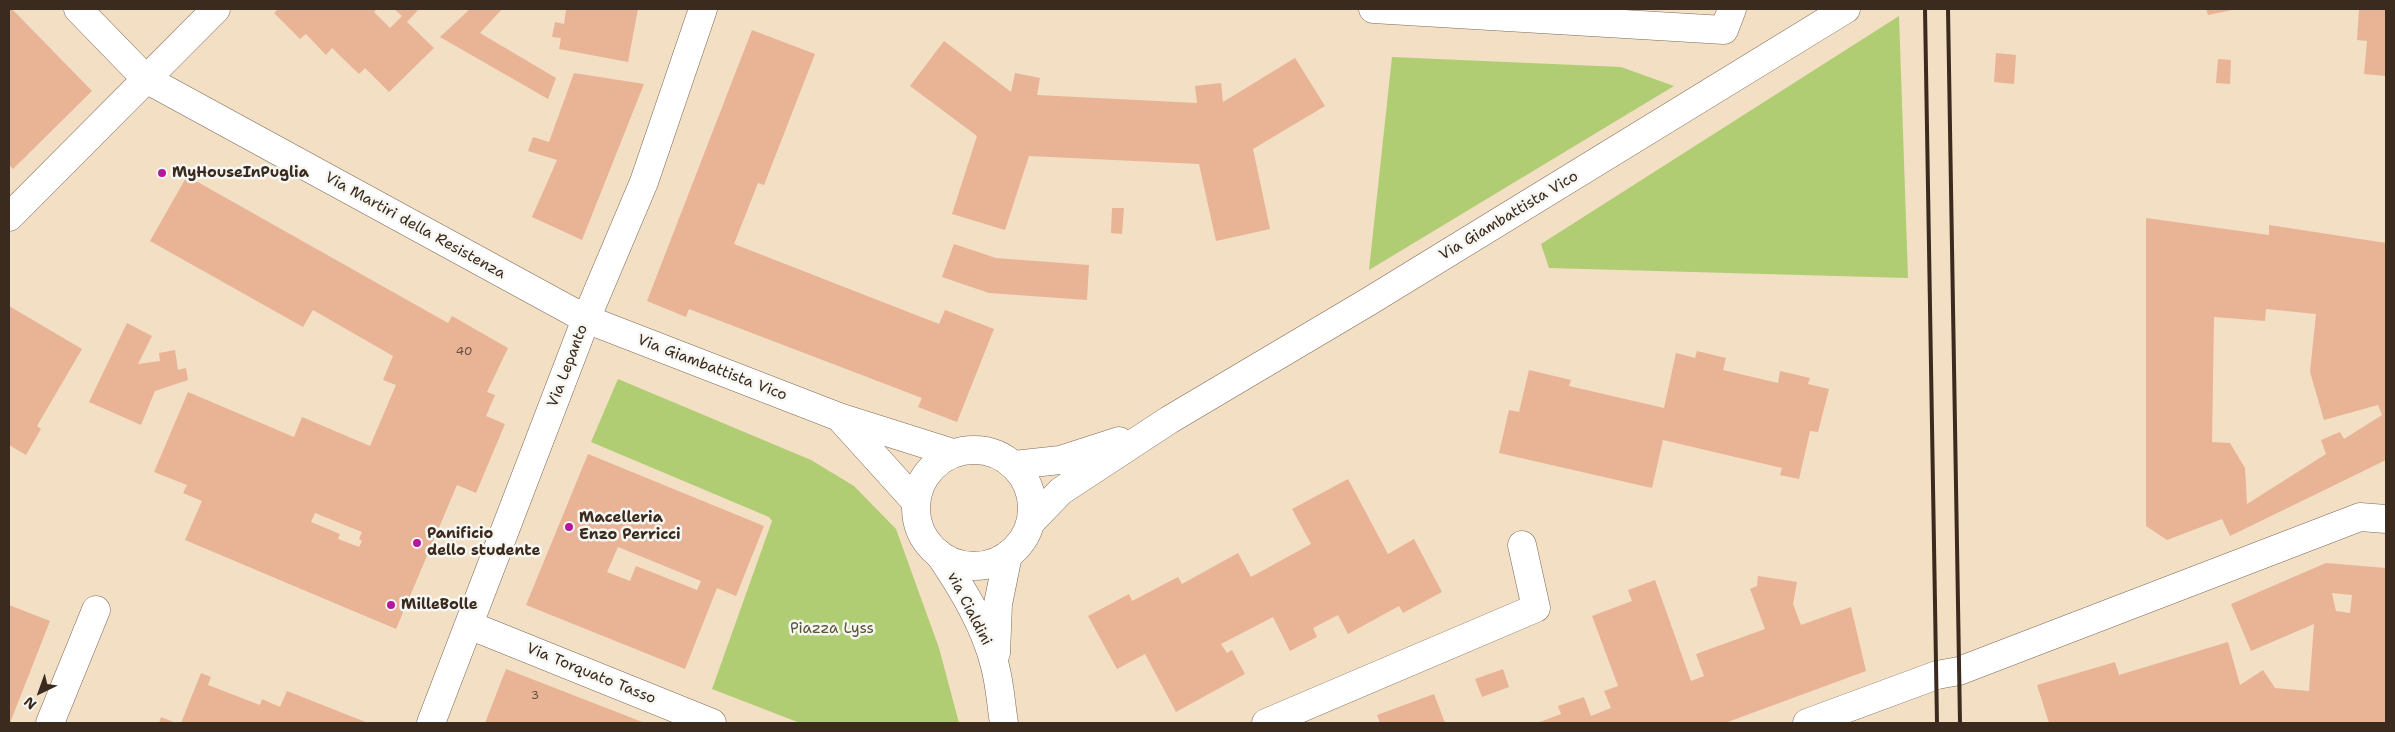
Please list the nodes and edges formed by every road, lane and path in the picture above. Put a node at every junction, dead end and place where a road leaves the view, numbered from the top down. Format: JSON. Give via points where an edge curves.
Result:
{"nodes":[{"id":1,"x":78,"y":9,"type":"edge"},
{"id":2,"x":216,"y":9,"type":"edge"},
{"id":3,"x":703,"y":9,"type":"edge"},
{"id":4,"x":1373,"y":9,"type":"edge"},
{"id":5,"x":1732,"y":9,"type":"edge"},
{"id":6,"x":1846,"y":9,"type":"edge"},
{"id":7,"x":146,"y":79,"type":"junction"},
{"id":8,"x":9,"y":217,"type":"edge"},
{"id":9,"x":586,"y":319,"type":"junction"},
{"id":10,"x":839,"y":417,"type":"junction"},
{"id":11,"x":1169,"y":420,"type":"junction"},
{"id":12,"x":953,"y":453,"type":"junction"},
{"id":13,"x":1014,"y":465,"type":"junction"},
{"id":14,"x":916,"y":502,"type":"junction"},
{"id":15,"x":2386,"y":520,"type":"edge"},
{"id":16,"x":1031,"y":522,"type":"junction"},
{"id":17,"x":1522,"y":545,"type":"dead end"},
{"id":18,"x":939,"y":554,"type":"junction"},
{"id":19,"x":1008,"y":555,"type":"junction"},
{"id":20,"x":96,"y":610,"type":"dead end"},
{"id":21,"x":469,"y":625,"type":"junction"},
{"id":22,"x":995,"y":667,"type":"junction"},
{"id":23,"x":50,"y":723,"type":"edge"},
{"id":24,"x":431,"y":723,"type":"edge"},
{"id":25,"x":712,"y":723,"type":"edge"},
{"id":26,"x":1004,"y":723,"type":"edge"},
{"id":27,"x":1266,"y":723,"type":"edge"},
{"id":28,"x":1808,"y":723,"type":"edge"}],
"edges":[{"from":1,"to":7,"type":"street","name":"Via Martiri della Resistenza"},
{"from":2,"to":7,"type":"street"},
{"from":3,"to":9,"type":"street","name":"Via Lepanto","via":[[644,182]]},
{"from":4,"to":5,"type":"street","via":[[1724,30]]},
{"from":6,"to":11,"type":"street","name":"Via Giambattista Vico"},
{"from":7,"to":8,"type":"street"},
{"from":7,"to":9,"type":"street","name":"Via Martiri della Resistenza"},
{"from":9,"to":10,"type":"street","name":"Via Giambattista Vico"},
{"from":9,"to":21,"type":"street","name":"Via Lepanto"},
{"from":10,"to":12,"type":"street","name":"Via Giambattista Vico"},
{"from":10,"to":14,"type":"street","name":"Via Giambattista Vico"},
{"from":11,"to":13,"type":"street","name":"Via Giambattista Vico","via":[[1114,443],[1060,460]]},
{"from":11,"to":16,"type":"street","name":"Via Giambattista Vico","via":[[1061,491]]},
{"from":12,"to":13,"type":"street","via":[[974,449],[997,454]]},
{"from":12,"to":14,"type":"street","via":[[932,468],[920,485]]},
{"from":13,"to":16,"type":"street","via":[[1026,481],[1032,499]]},
{"from":14,"to":18,"type":"street","via":[[918,522],[925,539]]},
{"from":15,"to":28,"type":"street","via":[[2360,517],[1959,671],[1937,675]]},
{"from":16,"to":19,"type":"street","via":[[1022,540]]},
{"from":17,"to":27,"type":"street","via":[[1536,608]]},
{"from":18,"to":19,"type":"street","via":[[968,566],[988,564]]},
{"from":18,"to":22,"type":"street","name":"via Cialdini","via":[[961,586],[984,633]]},
{"from":19,"to":22,"type":"street","name":"via Cialdini","via":[[998,604]]},
{"from":20,"to":23,"type":"street"},
{"from":21,"to":24,"type":"street","name":"Via Lepanto"},
{"from":21,"to":25,"type":"street","name":"Via Torquato Tasso"},
{"from":22,"to":26,"type":"street","name":"via Cialdini"}]}
